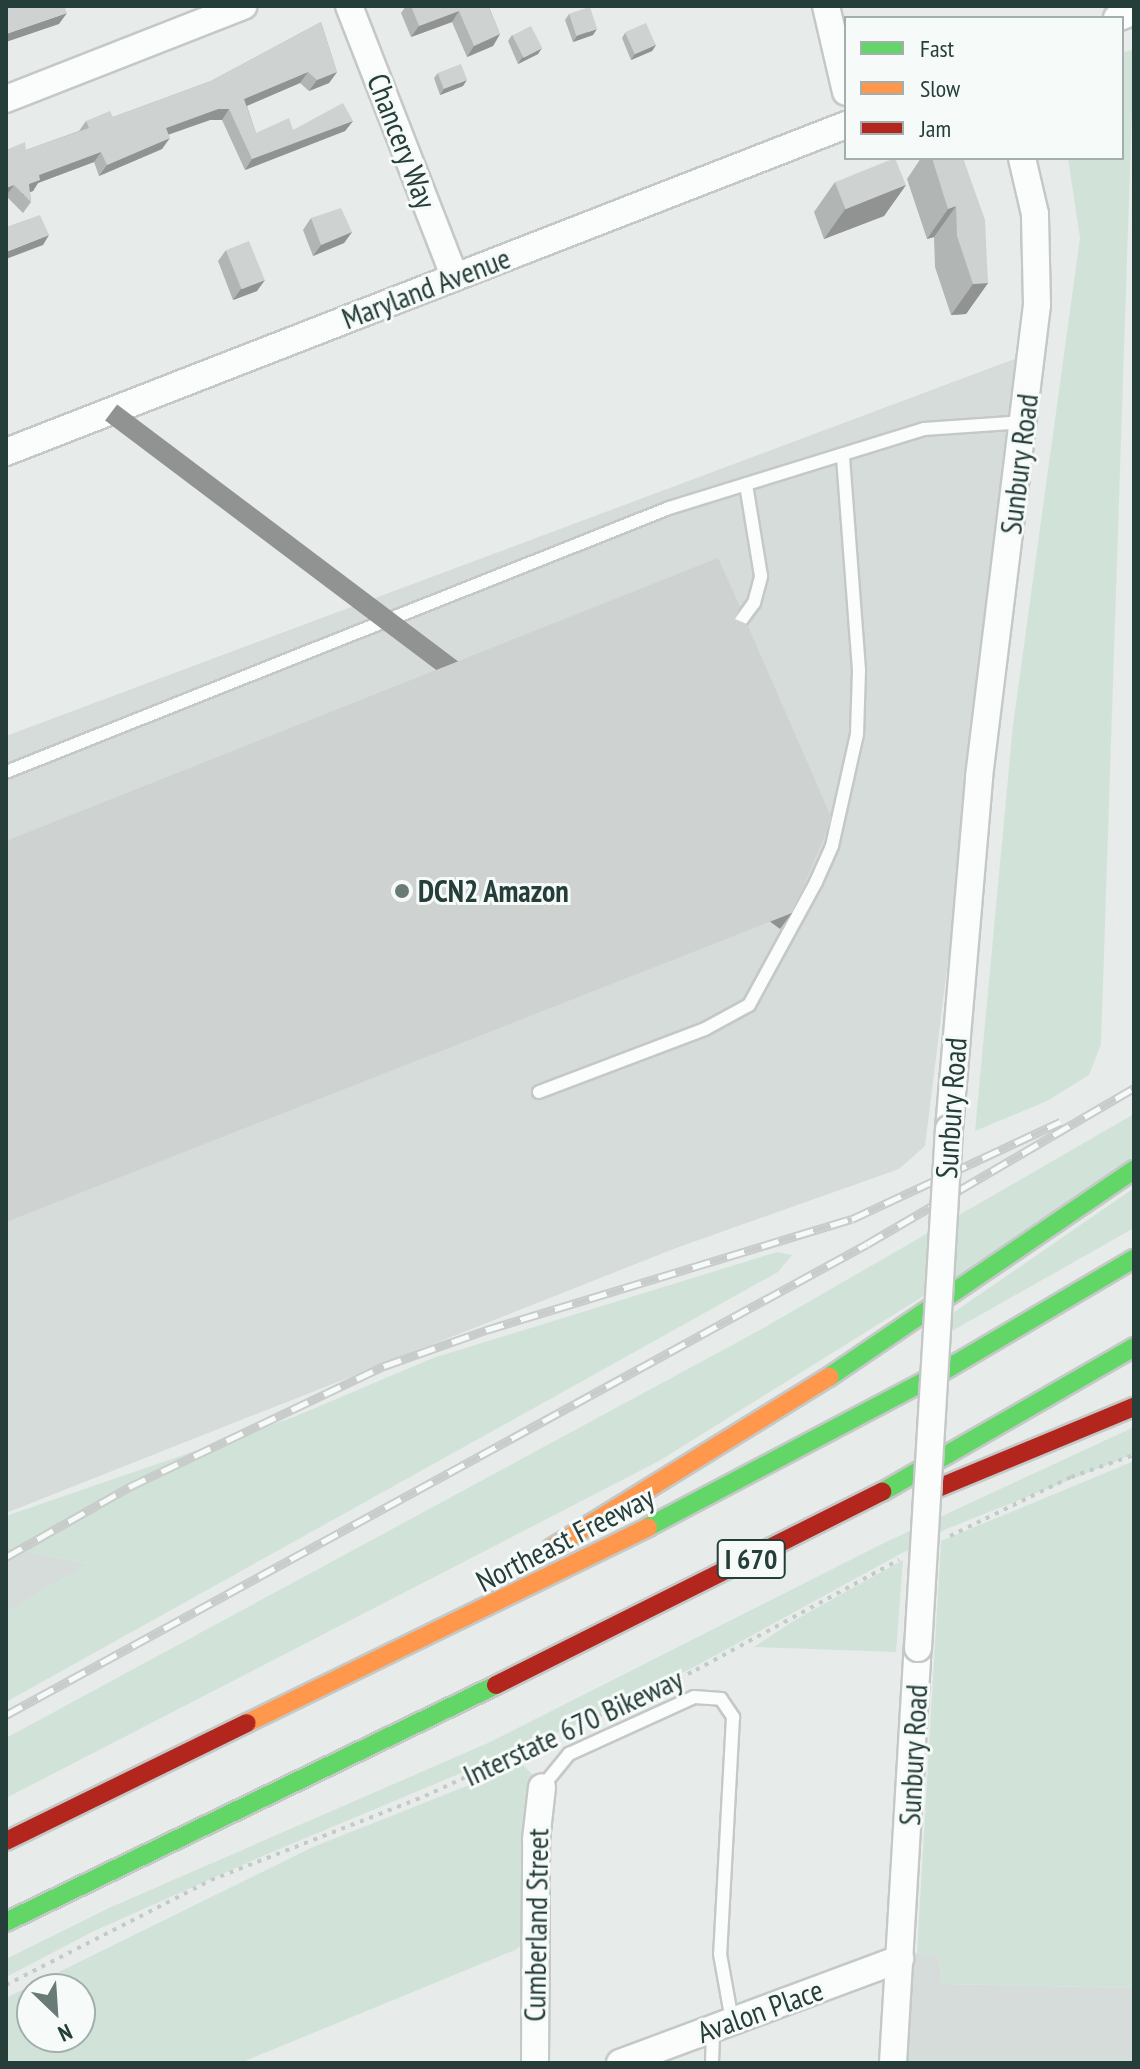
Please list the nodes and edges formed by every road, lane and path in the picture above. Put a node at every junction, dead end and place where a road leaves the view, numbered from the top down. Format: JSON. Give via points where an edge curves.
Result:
{"nodes":[{"id":1,"x":243,"y":6,"type":"edge"},
{"id":2,"x":349,"y":6,"type":"edge"},
{"id":3,"x":826,"y":6,"type":"edge"},
{"id":4,"x":844,"y":83,"type":"edge"},
{"id":5,"x":6,"y":99,"type":"edge"},
{"id":6,"x":844,"y":126,"type":"edge"},
{"id":7,"x":1022,"y":160,"type":"edge"},
{"id":8,"x":454,"y":276,"type":"junction"},
{"id":9,"x":1025,"y":422,"type":"junction"},
{"id":10,"x":6,"y":452,"type":"edge"},
{"id":11,"x":843,"y":455,"type":"junction"},
{"id":12,"x":746,"y":484,"type":"junction"},
{"id":13,"x":732,"y":633,"type":"edge"},
{"id":14,"x":6,"y":772,"type":"edge"},
{"id":15,"x":539,"y":1092,"type":"dead end"},
{"id":16,"x":1134,"y":1170,"type":"edge"},
{"id":17,"x":1134,"y":1259,"type":"edge"},
{"id":18,"x":1134,"y":1347,"type":"edge"},
{"id":19,"x":1134,"y":1407,"type":"edge"},
{"id":20,"x":1134,"y":1455,"type":"edge"},
{"id":21,"x":946,"y":1537,"type":"dead end"},
{"id":22,"x":905,"y":1557,"type":"dead end"},
{"id":23,"x":471,"y":1617,"type":"junction"},
{"id":24,"x":357,"y":1750,"type":"junction"},
{"id":25,"x":542,"y":1787,"type":"joint"},
{"id":26,"x":6,"y":1841,"type":"edge"},
{"id":27,"x":6,"y":1922,"type":"edge"},
{"id":28,"x":900,"y":1959,"type":"junction"},
{"id":29,"x":6,"y":1985,"type":"edge"},
{"id":30,"x":722,"y":2025,"type":"junction"},
{"id":31,"x":535,"y":2063,"type":"edge"},
{"id":32,"x":620,"y":2063,"type":"edge"},
{"id":33,"x":712,"y":2063,"type":"edge"},
{"id":34,"x":893,"y":2063,"type":"edge"}],
"edges":[{"from":1,"to":5,"type":"street"},
{"from":2,"to":8,"type":"street","name":"Chancery Way"},
{"from":3,"to":4,"type":"street"},
{"from":6,"to":8,"type":"street","name":"Maryland Avenue"},
{"from":7,"to":9,"type":"street","name":"Sunbury Road","via":[[1039,265]]},
{"from":8,"to":10,"type":"street","name":"Maryland Avenue"},
{"from":9,"to":11,"type":"lane","via":[[924,429]]},
{"from":9,"to":28,"type":"street","name":"Sunbury Road","bridge":true,"via":[[979,777],[949,1129]]},
{"from":11,"to":12,"type":"lane"},
{"from":11,"to":15,"type":"lane","via":[[859,670],[857,734],[832,846],[816,882],[749,1005],[705,1029]]},
{"from":12,"to":13,"type":"lane","via":[[761,576],[754,603]]},
{"from":12,"to":14,"type":"lane","via":[[669,508]]},
{"from":16,"to":23,"type":"highway","via":[[769,1417],[507,1575]]},
{"from":17,"to":23,"type":"highway","name":"Northeast Freeway","number":"I 670","via":[[820,1439]]},
{"from":18,"to":24,"type":"highway","number":"I 670","via":[[871,1498]]},
{"from":19,"to":24,"type":"highway","via":[[894,1509],[530,1681]]},
{"from":20,"to":21,"type":"path","via":[[1071,1477]]},
{"from":22,"to":29,"type":"path","name":"Interstate 670 Bikeway","via":[[696,1670],[425,1796],[211,1880]]},
{"from":23,"to":26,"type":"highway","name":"Northeast Freeway","number":"I 670"},
{"from":24,"to":27,"type":"highway","number":"I 670"},
{"from":25,"to":30,"type":"lane","via":[[569,1754],[694,1697],[721,1699],[733,1717],[720,1954]]},
{"from":25,"to":31,"type":"street","name":"Cumberland Street","via":[[536,1840]]},
{"from":28,"to":30,"type":"street","name":"Avalon Place"},
{"from":28,"to":34,"type":"street","name":"Sunbury Road"},
{"from":30,"to":32,"type":"street","name":"Avalon Place"},
{"from":30,"to":33,"type":"lane"}]}
